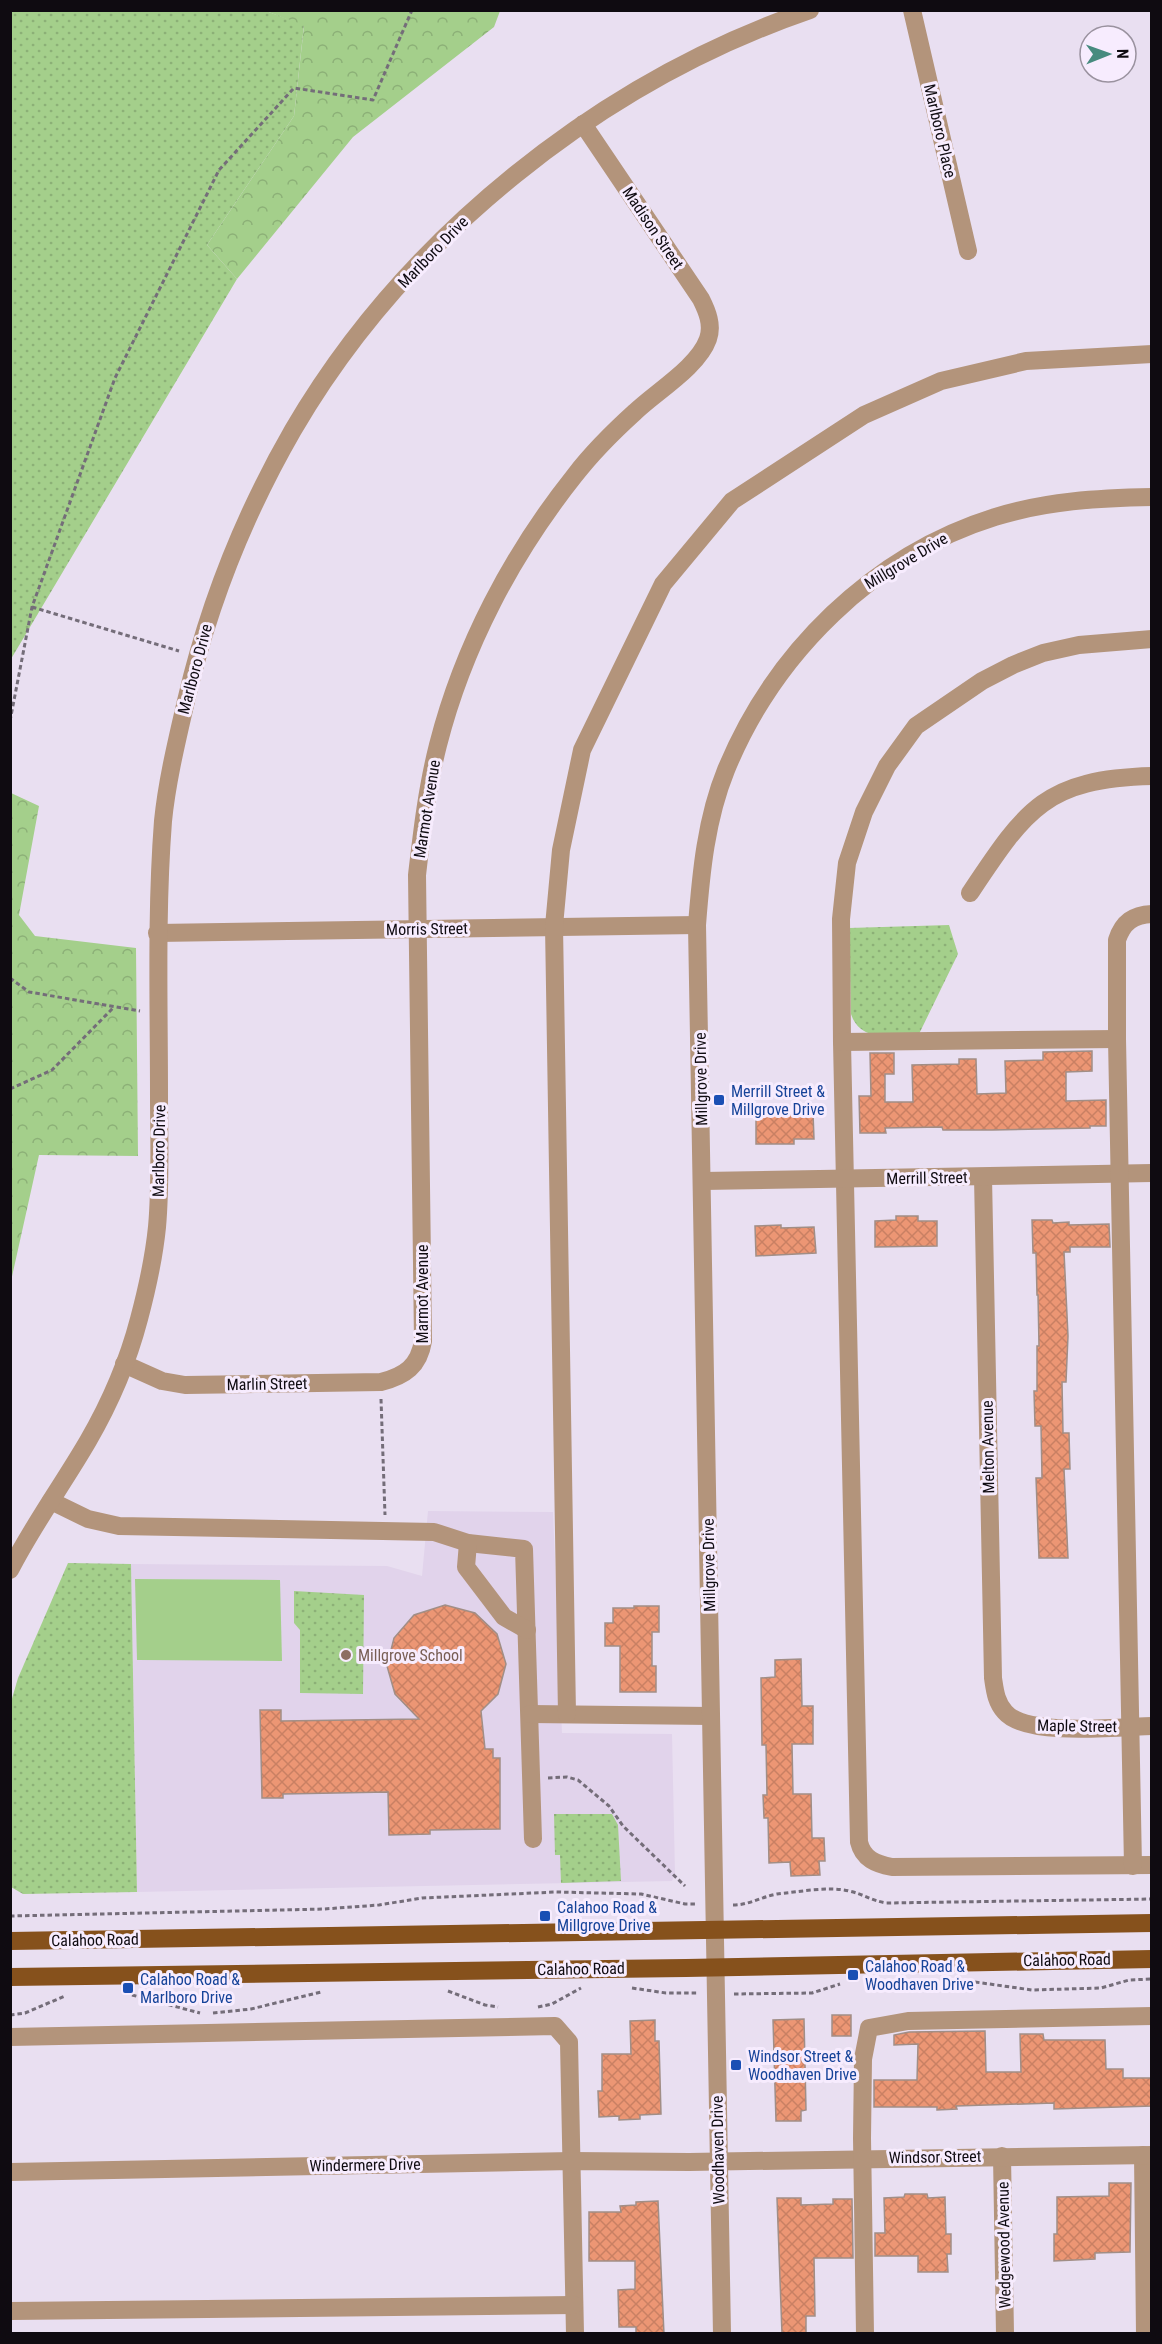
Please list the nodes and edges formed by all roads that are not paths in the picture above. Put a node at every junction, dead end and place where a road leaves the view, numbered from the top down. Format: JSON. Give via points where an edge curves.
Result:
{"nodes":[{"id":1,"x":810,"y":10,"type":"edge"},
{"id":2,"x":912,"y":10,"type":"edge"},
{"id":3,"x":583,"y":124,"type":"junction"},
{"id":4,"x":969,"y":251,"type":"dead end"},
{"id":5,"x":709,"y":337,"type":"joint"},
{"id":6,"x":1152,"y":354,"type":"edge"},
{"id":7,"x":1152,"y":497,"type":"edge"},
{"id":8,"x":1152,"y":639,"type":"edge"},
{"id":9,"x":1152,"y":776,"type":"edge"},
{"id":10,"x":970,"y":893,"type":"dead end"},
{"id":11,"x":1152,"y":914,"type":"edge"},
{"id":12,"x":697,"y":925,"type":"junction"},
{"id":13,"x":554,"y":926,"type":"junction"},
{"id":14,"x":417,"y":929,"type":"junction"},
{"id":15,"x":158,"y":933,"type":"junction"},
{"id":16,"x":1117,"y":1038,"type":"junction"},
{"id":17,"x":842,"y":1042,"type":"junction"},
{"id":18,"x":1152,"y":1173,"type":"edge"},
{"id":19,"x":1121,"y":1174,"type":"junction"},
{"id":20,"x":983,"y":1177,"type":"junction"},
{"id":21,"x":846,"y":1179,"type":"junction"},
{"id":22,"x":703,"y":1181,"type":"junction"},
{"id":23,"x":124,"y":1364,"type":"junction"},
{"id":24,"x":411,"y":1368,"type":"joint"},
{"id":25,"x":51,"y":1501,"type":"junction"},
{"id":26,"x":468,"y":1543,"type":"junction"},
{"id":27,"x":10,"y":1570,"type":"edge"},
{"id":28,"x":527,"y":1630,"type":"junction"},
{"id":29,"x":530,"y":1714,"type":"junction"},
{"id":30,"x":567,"y":1714,"type":"junction"},
{"id":31,"x":1006,"y":1714,"type":"joint"},
{"id":32,"x":711,"y":1716,"type":"junction"},
{"id":33,"x":1152,"y":1726,"type":"edge"},
{"id":34,"x":1130,"y":1727,"type":"junction"},
{"id":35,"x":533,"y":1839,"type":"dead end"},
{"id":36,"x":1142,"y":1865,"type":"edge"},
{"id":37,"x":1152,"y":1923,"type":"edge"},
{"id":38,"x":714,"y":1932,"type":"junction"},
{"id":39,"x":10,"y":1941,"type":"edge"},
{"id":40,"x":1152,"y":1959,"type":"edge"},
{"id":41,"x":715,"y":1967,"type":"junction"},
{"id":42,"x":10,"y":1977,"type":"edge"},
{"id":43,"x":1152,"y":2016,"type":"edge"},
{"id":44,"x":10,"y":2037,"type":"edge"},
{"id":45,"x":1147,"y":2155,"type":"edge"},
{"id":46,"x":1002,"y":2156,"type":"junction"},
{"id":47,"x":863,"y":2158,"type":"junction"},
{"id":48,"x":572,"y":2161,"type":"junction"},
{"id":49,"x":718,"y":2161,"type":"junction"},
{"id":50,"x":10,"y":2172,"type":"edge"},
{"id":51,"x":574,"y":2305,"type":"junction"},
{"id":52,"x":10,"y":2311,"type":"edge"},
{"id":53,"x":574,"y":2334,"type":"edge"},
{"id":54,"x":722,"y":2334,"type":"edge"},
{"id":55,"x":865,"y":2334,"type":"edge"},
{"id":56,"x":1005,"y":2334,"type":"edge"},
{"id":57,"x":1145,"y":2334,"type":"edge"}],
"edges":[{"from":1,"to":3,"type":"street","name":"Marlboro Drive","via":[[709,52]]},
{"from":2,"to":4,"type":"street","name":"Marlboro Place"},
{"from":3,"to":5,"type":"street","name":"Madison Street","via":[[702,300],[709,315]]},
{"from":3,"to":15,"type":"street","name":"Marlboro Drive","via":[[514,175],[457,226],[396,290],[344,352],[294,428],[258,495],[224,574],[197,655],[178,736],[164,813]]},
{"from":5,"to":14,"type":"street","name":"Marmot Avenue","via":[[691,364],[634,412],[576,473],[538,524],[476,634],[437,746],[423,814]]},
{"from":6,"to":13,"type":"street","via":[[1026,361],[941,381],[864,415],[732,501],[663,584],[582,750],[561,850]]},
{"from":7,"to":12,"type":"street","name":"Millgrove Drive","via":[[1074,500],[994,517],[918,551],[849,598],[806,640],[770,687],[726,771],[705,845]]},
{"from":8,"to":17,"type":"street","via":[[1079,645],[1043,653],[982,681],[916,726],[888,766],[864,812],[847,863],[842,919]]},
{"from":9,"to":10,"type":"street","via":[[1085,783],[1047,800],[1008,836]]},
{"from":11,"to":16,"type":"street","via":[[1134,916],[1126,922],[1117,940]]},
{"from":12,"to":13,"type":"street","name":"Morris Street"},
{"from":12,"to":22,"type":"street","name":"Millgrove Drive"},
{"from":13,"to":14,"type":"street","name":"Morris Street"},
{"from":13,"to":30,"type":"street"},
{"from":14,"to":15,"type":"street","name":"Morris Street"},
{"from":14,"to":24,"type":"street","name":"Marmot Avenue","via":[[423,1341],[421,1356]]},
{"from":15,"to":23,"type":"street","name":"Marlboro Drive","via":[[157,1228],[139,1322]]},
{"from":16,"to":17,"type":"street"},
{"from":16,"to":19,"type":"street"},
{"from":17,"to":21,"type":"street"},
{"from":18,"to":19,"type":"street","name":"Merrill Street"},
{"from":19,"to":20,"type":"street","name":"Merrill Street"},
{"from":19,"to":34,"type":"street"},
{"from":20,"to":21,"type":"street","name":"Merrill Street"},
{"from":20,"to":31,"type":"street","name":"Melton Avenue","via":[[993,1678],[997,1699]]},
{"from":21,"to":22,"type":"street","name":"Merrill Street"},
{"from":21,"to":36,"type":"street","via":[[861,1850],[868,1859],[892,1868]]},
{"from":22,"to":32,"type":"street","name":"Millgrove Drive"},
{"from":23,"to":24,"type":"street","name":"Marlin Street","via":[[162,1381],[185,1385],[381,1382],[397,1378]]},
{"from":23,"to":25,"type":"street","name":"Marlboro Drive","via":[[90,1437]]},
{"from":25,"to":26,"type":"street","via":[[88,1519],[119,1526],[434,1532]]},
{"from":25,"to":27,"type":"street","name":"Marlboro Drive"},
{"from":26,"to":28,"type":"street","via":[[466,1567],[504,1617]]},
{"from":26,"to":28,"type":"street","via":[[525,1549]]},
{"from":28,"to":29,"type":"street"},
{"from":29,"to":30,"type":"street"},
{"from":29,"to":35,"type":"street"},
{"from":30,"to":32,"type":"street"},
{"from":31,"to":34,"type":"street","name":"Maple Street","via":[[1023,1724],[1043,1728]]},
{"from":32,"to":38,"type":"street","name":"Millgrove Drive"},
{"from":33,"to":34,"type":"street","name":"Maple Street"},
{"from":34,"to":36,"type":"street"},
{"from":37,"to":38,"type":"main road","name":"Calahoo Road"},
{"from":38,"to":39,"type":"main road","name":"Calahoo Road"},
{"from":38,"to":41,"type":"street","name":"Woodhaven Drive"},
{"from":40,"to":41,"type":"main road","name":"Calahoo Road"},
{"from":41,"to":42,"type":"main road","name":"Calahoo Road"},
{"from":41,"to":49,"type":"street","name":"Woodhaven Drive"},
{"from":43,"to":47,"type":"street","via":[[908,2021],[869,2028],[864,2059]]},
{"from":44,"to":48,"type":"street","via":[[555,2026],[570,2043]]},
{"from":45,"to":46,"type":"street","name":"Windsor Street"},
{"from":45,"to":57,"type":"street"},
{"from":46,"to":47,"type":"street","name":"Windsor Street"},
{"from":46,"to":56,"type":"street","name":"Wedgewood Avenue"},
{"from":47,"to":49,"type":"street","name":"Windsor Street"},
{"from":47,"to":55,"type":"street"},
{"from":48,"to":49,"type":"street","name":"Windermere Drive"},
{"from":48,"to":50,"type":"street","name":"Windermere Drive"},
{"from":48,"to":51,"type":"street"},
{"from":49,"to":54,"type":"street","name":"Woodhaven Drive"},
{"from":51,"to":52,"type":"street"},
{"from":51,"to":53,"type":"street"}]}
